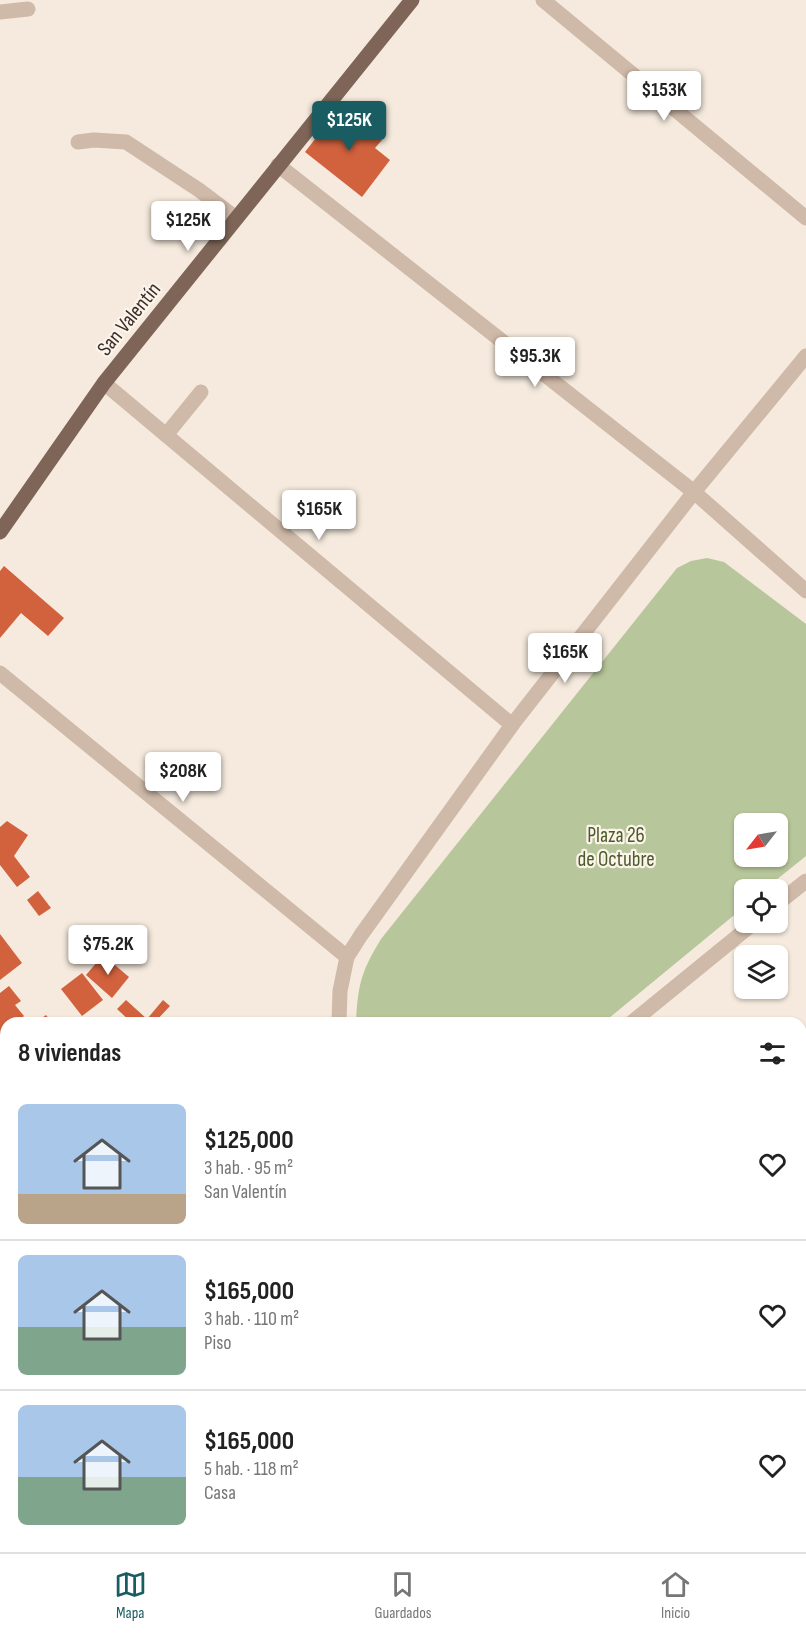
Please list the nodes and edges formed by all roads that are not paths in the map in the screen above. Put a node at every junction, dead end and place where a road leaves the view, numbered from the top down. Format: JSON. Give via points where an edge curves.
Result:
{"nodes":[{"id":1,"x":412,"y":0,"type":"edge"},
{"id":2,"x":543,"y":0,"type":"edge"},
{"id":3,"x":28,"y":9,"type":"dead end"},
{"id":4,"x":0,"y":12,"type":"edge"},
{"id":5,"x":78,"y":142,"type":"dead end"},
{"id":6,"x":278,"y":165,"type":"junction"},
{"id":7,"x":236,"y":218,"type":"junction"},
{"id":8,"x":806,"y":218,"type":"edge"},
{"id":9,"x":806,"y":356,"type":"edge"},
{"id":10,"x":104,"y":383,"type":"junction"},
{"id":11,"x":201,"y":392,"type":"dead end"},
{"id":12,"x":166,"y":435,"type":"junction"},
{"id":13,"x":694,"y":492,"type":"junction"},
{"id":14,"x":0,"y":532,"type":"edge"},
{"id":15,"x":806,"y":591,"type":"edge"},
{"id":16,"x":0,"y":673,"type":"edge"},
{"id":17,"x":512,"y":725,"type":"junction"},
{"id":18,"x":806,"y":881,"type":"edge"},
{"id":19,"x":788,"y":895,"type":"edge"},
{"id":20,"x":742,"y":933,"type":"edge"},
{"id":21,"x":347,"y":957,"type":"junction"},
{"id":22,"x":339,"y":1017,"type":"edge"},
{"id":23,"x":639,"y":1017,"type":"edge"}],
"edges":[{"from":1,"to":6,"type":"main road","name":"San Valentín"},
{"from":2,"to":8,"type":"street"},
{"from":3,"to":4,"type":"street"},
{"from":5,"to":7,"type":"street","via":[[126,142]]},
{"from":6,"to":7,"type":"main road","name":"San Valentín"},
{"from":6,"to":13,"type":"street"},
{"from":7,"to":10,"type":"main road","name":"San Valentín"},
{"from":9,"to":13,"type":"street"},
{"from":10,"to":12,"type":"street"},
{"from":10,"to":14,"type":"main road","name":"San Valentín"},
{"from":11,"to":12,"type":"street"},
{"from":12,"to":17,"type":"street"},
{"from":13,"to":15,"type":"street"},
{"from":13,"to":17,"type":"street"},
{"from":16,"to":21,"type":"street"},
{"from":17,"to":21,"type":"street"},
{"from":18,"to":19,"type":"street"},
{"from":20,"to":23,"type":"street"},
{"from":21,"to":22,"type":"street"}]}
